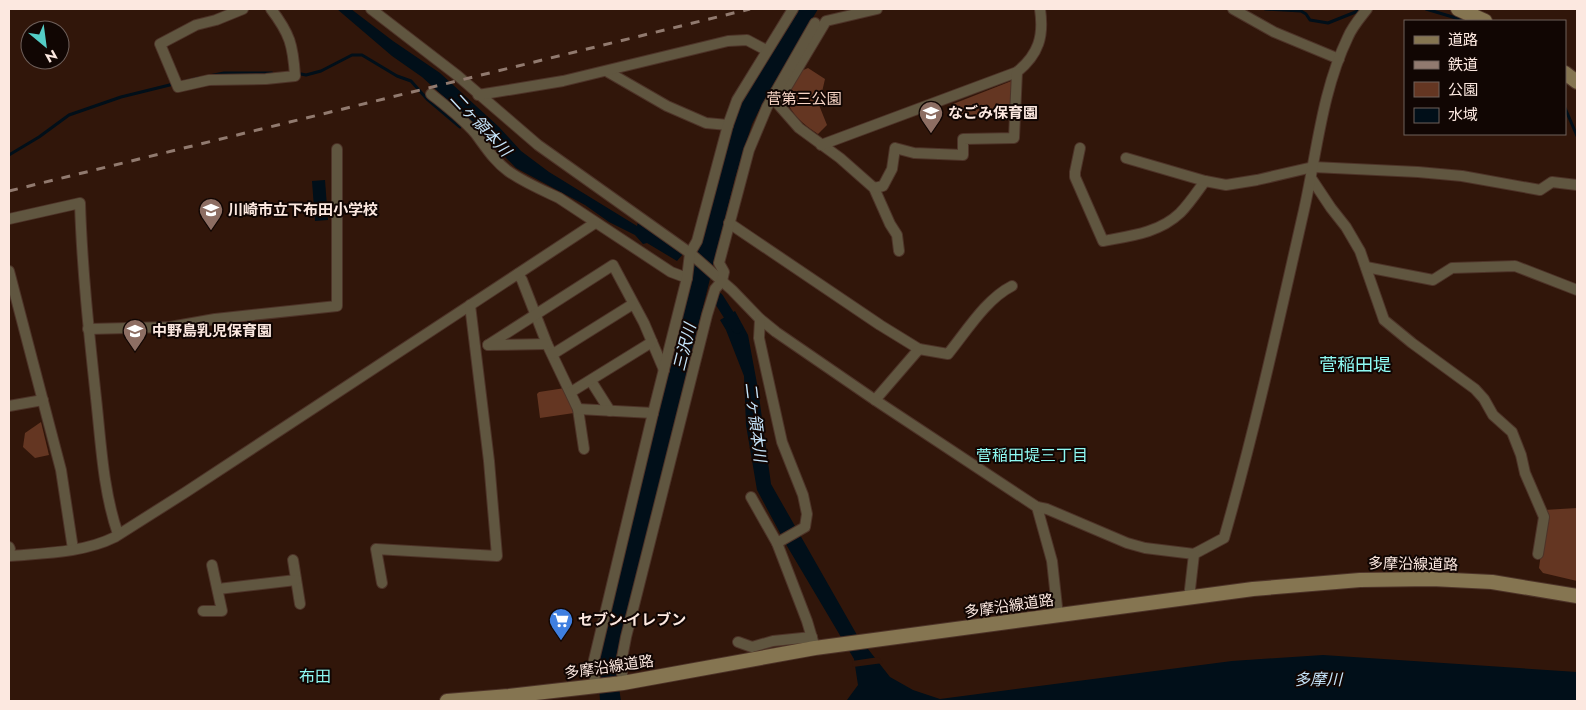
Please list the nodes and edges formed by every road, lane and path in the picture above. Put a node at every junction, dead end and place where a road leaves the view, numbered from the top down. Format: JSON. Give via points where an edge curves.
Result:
{"nodes":[{"id":1,"x":243,"y":9,"type":"edge"},
{"id":2,"x":271,"y":9,"type":"edge"},
{"id":3,"x":371,"y":9,"type":"edge"},
{"id":4,"x":793,"y":9,"type":"edge"},
{"id":5,"x":877,"y":9,"type":"edge"},
{"id":6,"x":1040,"y":9,"type":"edge"},
{"id":7,"x":1458,"y":9,"type":"edge"},
{"id":8,"x":1238,"y":10,"type":"edge"},
{"id":9,"x":226,"y":12,"type":"edge"},
{"id":10,"x":1364,"y":12,"type":"edge"},
{"id":11,"x":1483,"y":20,"type":"edge"},
{"id":12,"x":815,"y":23,"type":"dead end"},
{"id":13,"x":766,"y":50,"type":"junction"},
{"id":14,"x":1339,"y":59,"type":"junction"},
{"id":15,"x":608,"y":72,"type":"junction"},
{"id":16,"x":1017,"y":72,"type":"junction"},
{"id":17,"x":1566,"y":74,"type":"edge"},
{"id":18,"x":1577,"y":82,"type":"edge"},
{"id":19,"x":432,"y":94,"type":"dead end"},
{"id":20,"x":478,"y":95,"type":"junction"},
{"id":21,"x":728,"y":125,"type":"junction"},
{"id":22,"x":821,"y":144,"type":"junction"},
{"id":23,"x":1080,"y":148,"type":"dead end"},
{"id":24,"x":337,"y":149,"type":"dead end"},
{"id":25,"x":1126,"y":158,"type":"dead end"},
{"id":26,"x":1313,"y":167,"type":"junction"},
{"id":27,"x":1311,"y":178,"type":"junction"},
{"id":28,"x":1205,"y":182,"type":"junction"},
{"id":29,"x":1577,"y":184,"type":"edge"},
{"id":30,"x":874,"y":188,"type":"junction"},
{"id":31,"x":9,"y":219,"type":"edge"},
{"id":32,"x":595,"y":223,"type":"junction"},
{"id":33,"x":729,"y":223,"type":"junction"},
{"id":34,"x":899,"y":251,"type":"dead end"},
{"id":35,"x":692,"y":255,"type":"junction"},
{"id":36,"x":1366,"y":267,"type":"junction"},
{"id":37,"x":9,"y":271,"type":"edge"},
{"id":38,"x":518,"y":274,"type":"junction"},
{"id":39,"x":718,"y":277,"type":"junction"},
{"id":40,"x":687,"y":278,"type":"junction"},
{"id":41,"x":1012,"y":286,"type":"dead end"},
{"id":42,"x":1577,"y":290,"type":"edge"},
{"id":43,"x":633,"y":304,"type":"junction"},
{"id":44,"x":470,"y":305,"type":"junction"},
{"id":45,"x":535,"y":314,"type":"junction"},
{"id":46,"x":760,"y":319,"type":"junction"},
{"id":47,"x":88,"y":328,"type":"junction"},
{"id":48,"x":652,"y":342,"type":"junction"},
{"id":49,"x":547,"y":344,"type":"junction"},
{"id":50,"x":488,"y":345,"type":"junction"},
{"id":51,"x":474,"y":349,"type":"junction"},
{"id":52,"x":919,"y":349,"type":"junction"},
{"id":53,"x":553,"y":354,"type":"junction"},
{"id":54,"x":664,"y":370,"type":"junction"},
{"id":55,"x":591,"y":381,"type":"junction"},
{"id":56,"x":571,"y":392,"type":"junction"},
{"id":57,"x":43,"y":400,"type":"junction"},
{"id":58,"x":875,"y":400,"type":"junction"},
{"id":59,"x":9,"y":406,"type":"edge"},
{"id":60,"x":578,"y":409,"type":"junction"},
{"id":61,"x":610,"y":411,"type":"junction"},
{"id":62,"x":653,"y":413,"type":"junction"},
{"id":63,"x":584,"y":448,"type":"dead end"},
{"id":64,"x":751,"y":497,"type":"dead end"},
{"id":65,"x":1037,"y":507,"type":"junction"},
{"id":66,"x":118,"y":534,"type":"junction"},
{"id":67,"x":777,"y":543,"type":"junction"},
{"id":68,"x":73,"y":549,"type":"junction"},
{"id":69,"x":9,"y":550,"type":"edge"},
{"id":70,"x":1194,"y":554,"type":"junction"},
{"id":71,"x":1538,"y":554,"type":"dead end"},
{"id":72,"x":294,"y":560,"type":"dead end"},
{"id":73,"x":212,"y":565,"type":"dead end"},
{"id":74,"x":296,"y":580,"type":"junction"},
{"id":75,"x":382,"y":584,"type":"dead end"},
{"id":76,"x":218,"y":588,"type":"junction"},
{"id":77,"x":1577,"y":596,"type":"edge"},
{"id":78,"x":1189,"y":598,"type":"junction"},
{"id":79,"x":300,"y":604,"type":"dead end"},
{"id":80,"x":203,"y":612,"type":"dead end"},
{"id":81,"x":1058,"y":616,"type":"junction"},
{"id":82,"x":738,"y":642,"type":"dead end"},
{"id":83,"x":817,"y":644,"type":"junction"},
{"id":84,"x":621,"y":683,"type":"junction"},
{"id":85,"x":596,"y":686,"type":"junction"},
{"id":86,"x":447,"y":701,"type":"edge"}],
"edges":[{"from":1,"to":9,"type":"street"},
{"from":2,"to":9,"type":"street","via":[[290,38],[295,76],[209,80],[178,87],[160,44]]},
{"from":3,"to":20,"type":"street"},
{"from":4,"to":13,"type":"street"},
{"from":5,"to":22,"type":"street","via":[[826,21],[777,103],[799,128]]},
{"from":6,"to":16,"type":"street","via":[[1042,23],[1038,48]]},
{"from":7,"to":11,"type":"street"},
{"from":8,"to":14,"type":"street","via":[[1274,32]]},
{"from":10,"to":14,"type":"street","via":[[1348,36]]},
{"from":12,"to":33,"type":"street","via":[[768,107],[749,150]]},
{"from":13,"to":15,"type":"street","via":[[746,40],[728,42]]},
{"from":13,"to":21,"type":"street","via":[[737,100]]},
{"from":14,"to":26,"type":"street","via":[[1326,99]]},
{"from":15,"to":20,"type":"street"},
{"from":15,"to":21,"type":"street","via":[[667,106],[706,123]]},
{"from":16,"to":22,"type":"street"},
{"from":16,"to":30,"type":"street","via":[[1014,138],[963,139],[963,155],[914,153],[895,148],[892,169],[883,186]]},
{"from":17,"to":18,"type":"street"},
{"from":19,"to":32,"type":"street","via":[[469,127],[506,170],[559,198]]},
{"from":20,"to":35,"type":"street","via":[[538,145]]},
{"from":21,"to":35,"type":"street"},
{"from":22,"to":30,"type":"street"},
{"from":23,"to":28,"type":"street","via":[[1075,178],[1103,241],[1142,234],[1170,221]]},
{"from":24,"to":47,"type":"street","via":[[337,306],[170,327]]},
{"from":25,"to":28,"type":"street"},
{"from":26,"to":27,"type":"street"},
{"from":26,"to":28,"type":"street","via":[[1226,185]]},
{"from":26,"to":29,"type":"street","via":[[1462,176],[1540,190],[1552,182]]},
{"from":27,"to":36,"type":"street","via":[[1346,227]]},
{"from":27,"to":70,"type":"street","via":[[1240,484],[1224,538]]},
{"from":30,"to":34,"type":"street","via":[[897,235]]},
{"from":31,"to":47,"type":"street","via":[[80,203]]},
{"from":32,"to":38,"type":"street"},
{"from":32,"to":40,"type":"street","via":[[672,272]]},
{"from":33,"to":39,"type":"street","via":[[720,262],[724,272]]},
{"from":33,"to":52,"type":"street"},
{"from":35,"to":39,"type":"street"},
{"from":35,"to":40,"type":"street"},
{"from":36,"to":42,"type":"street","via":[[1433,280],[1452,268],[1515,266]]},
{"from":36,"to":71,"type":"street","via":[[1384,320],[1475,389],[1493,415],[1512,432],[1544,517]]},
{"from":37,"to":57,"type":"street"},
{"from":38,"to":44,"type":"street"},
{"from":38,"to":45,"type":"street"},
{"from":39,"to":46,"type":"street"},
{"from":39,"to":84,"type":"street","via":[[626,637]]},
{"from":40,"to":54,"type":"street"},
{"from":41,"to":52,"type":"street","via":[[990,301],[948,354]]},
{"from":43,"to":45,"type":"street","via":[[613,265]]},
{"from":43,"to":48,"type":"street"},
{"from":43,"to":53,"type":"street"},
{"from":44,"to":51,"type":"street"},
{"from":44,"to":66,"type":"street"},
{"from":45,"to":49,"type":"street"},
{"from":45,"to":50,"type":"street"},
{"from":46,"to":58,"type":"street"},
{"from":46,"to":67,"type":"street","via":[[759,338],[782,442],[807,514],[804,526]]},
{"from":47,"to":66,"type":"street","via":[[103,466]]},
{"from":48,"to":54,"type":"street"},
{"from":48,"to":55,"type":"street"},
{"from":49,"to":50,"type":"street"},
{"from":49,"to":53,"type":"street"},
{"from":50,"to":51,"type":"street"},
{"from":51,"to":75,"type":"street","via":[[489,461],[497,556],[376,549]]},
{"from":52,"to":58,"type":"street"},
{"from":53,"to":56,"type":"street"},
{"from":54,"to":62,"type":"street"},
{"from":55,"to":56,"type":"street"},
{"from":55,"to":61,"type":"street"},
{"from":56,"to":60,"type":"street"},
{"from":57,"to":59,"type":"street"},
{"from":57,"to":68,"type":"street","via":[[61,470]]},
{"from":58,"to":65,"type":"street"},
{"from":60,"to":61,"type":"street"},
{"from":60,"to":63,"type":"street"},
{"from":61,"to":62,"type":"street"},
{"from":62,"to":85,"type":"street","via":[[594,660]]},
{"from":64,"to":67,"type":"street"},
{"from":65,"to":70,"type":"street","via":[[1127,544]]},
{"from":65,"to":81,"type":"street","via":[[1052,561]]},
{"from":66,"to":68,"type":"street","via":[[102,543]]},
{"from":67,"to":83,"type":"street"},
{"from":68,"to":69,"type":"street"},
{"from":70,"to":78,"type":"street"},
{"from":72,"to":74,"type":"street"},
{"from":73,"to":76,"type":"street"},
{"from":74,"to":76,"type":"street"},
{"from":74,"to":79,"type":"street"},
{"from":76,"to":80,"type":"street","via":[[222,611]]},
{"from":77,"to":78,"type":"street","name":"多摩沿線道路","via":[[1492,582],[1432,579],[1360,580]]},
{"from":78,"to":81,"type":"street","name":"多摩沿線道路"},
{"from":81,"to":83,"type":"street","name":"多摩沿線道路","via":[[891,639]]},
{"from":82,"to":83,"type":"street","via":[[752,647],[773,641]]},
{"from":83,"to":84,"type":"street","name":"多摩沿線道路"},
{"from":84,"to":85,"type":"street","name":"多摩沿線道路"},
{"from":85,"to":86,"type":"street","name":"多摩沿線道路"}]}
